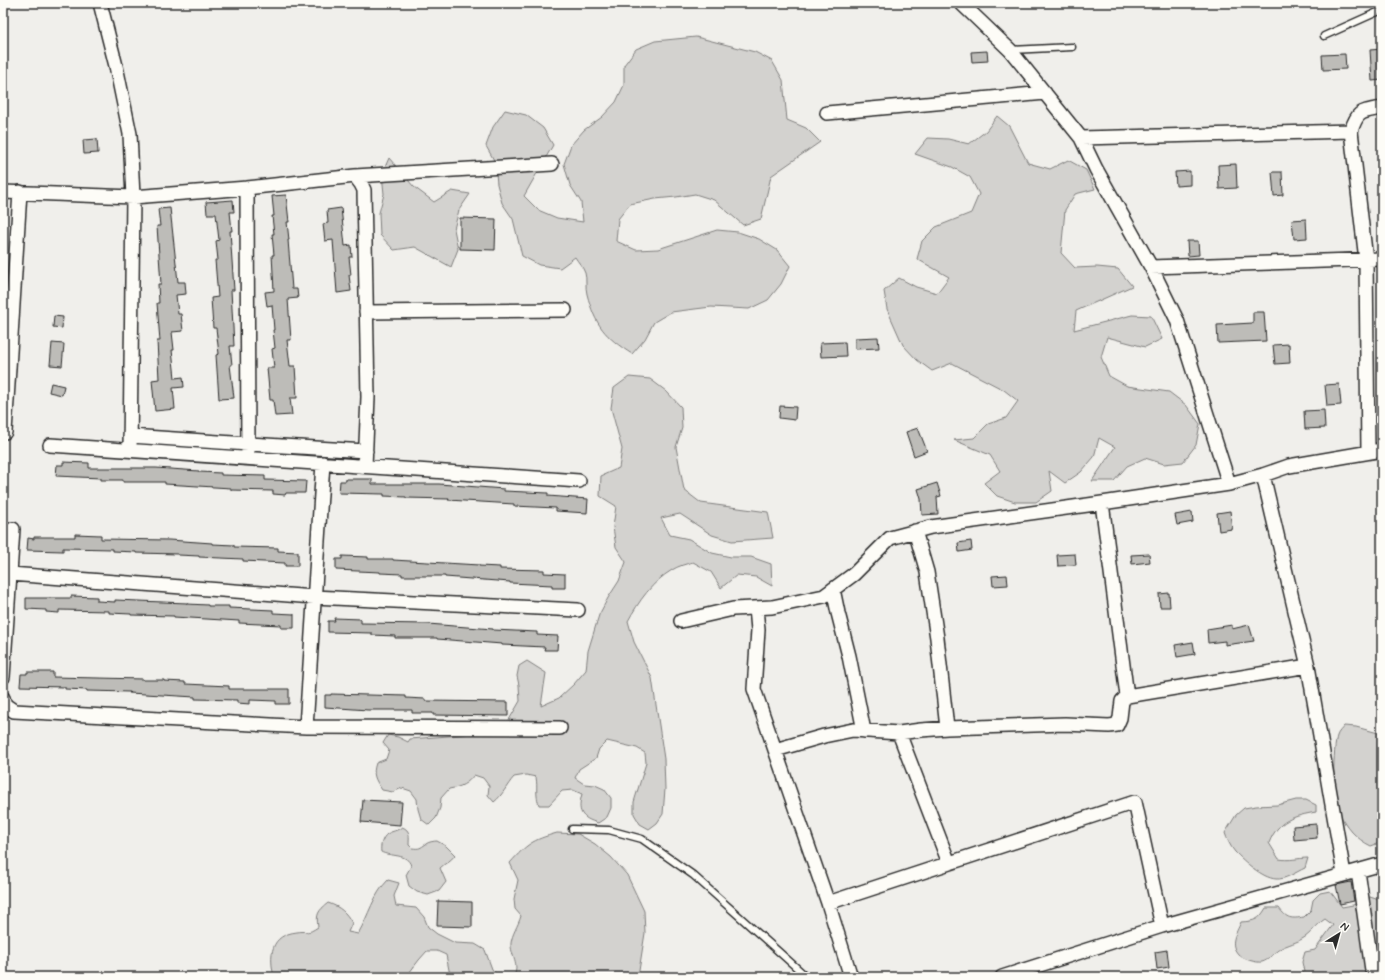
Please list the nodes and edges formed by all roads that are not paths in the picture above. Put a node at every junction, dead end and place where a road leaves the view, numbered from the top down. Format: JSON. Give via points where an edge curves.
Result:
{"nodes":[{"id":1,"x":100,"y":3,"type":"edge"},
{"id":2,"x":978,"y":3,"type":"edge"},
{"id":3,"x":962,"y":4,"type":"edge"},
{"id":4,"x":1382,"y":10,"type":"edge"},
{"id":5,"x":1324,"y":36,"type":"dead end"},
{"id":6,"x":1072,"y":46,"type":"dead end"},
{"id":7,"x":1010,"y":50,"type":"junction"},
{"id":8,"x":1045,"y":93,"type":"junction"},
{"id":9,"x":1382,"y":108,"type":"edge"},
{"id":10,"x":827,"y":113,"type":"dead end"},
{"id":11,"x":1351,"y":131,"type":"junction"},
{"id":12,"x":1081,"y":138,"type":"junction"},
{"id":13,"x":552,"y":164,"type":"dead end"},
{"id":14,"x":355,"y":176,"type":"junction"},
{"id":15,"x":247,"y":188,"type":"junction"},
{"id":16,"x":3,"y":192,"type":"edge"},
{"id":17,"x":20,"y":192,"type":"junction"},
{"id":18,"x":133,"y":197,"type":"junction"},
{"id":19,"x":1382,"y":259,"type":"edge"},
{"id":20,"x":1366,"y":260,"type":"junction"},
{"id":21,"x":1151,"y":267,"type":"junction"},
{"id":22,"x":566,"y":310,"type":"dead end"},
{"id":23,"x":366,"y":312,"type":"junction"},
{"id":24,"x":3,"y":432,"type":"edge"},
{"id":25,"x":130,"y":436,"type":"junction"},
{"id":26,"x":248,"y":444,"type":"junction"},
{"id":27,"x":50,"y":445,"type":"dead end"},
{"id":28,"x":130,"y":450,"type":"junction"},
{"id":29,"x":1382,"y":450,"type":"edge"},
{"id":30,"x":366,"y":451,"type":"junction"},
{"id":31,"x":1368,"y":452,"type":"junction"},
{"id":32,"x":248,"y":458,"type":"junction"},
{"id":33,"x":323,"y":464,"type":"junction"},
{"id":34,"x":365,"y":466,"type":"junction"},
{"id":35,"x":1263,"y":475,"type":"junction"},
{"id":36,"x":579,"y":481,"type":"dead end"},
{"id":37,"x":1229,"y":484,"type":"junction"},
{"id":38,"x":1102,"y":503,"type":"junction"},
{"id":39,"x":13,"y":530,"type":"dead end"},
{"id":40,"x":916,"y":531,"type":"junction"},
{"id":41,"x":10,"y":574,"type":"junction"},
{"id":42,"x":833,"y":589,"type":"junction"},
{"id":43,"x":314,"y":597,"type":"junction"},
{"id":44,"x":756,"y":608,"type":"junction"},
{"id":45,"x":578,"y":610,"type":"dead end"},
{"id":46,"x":681,"y":621,"type":"dead end"},
{"id":47,"x":1308,"y":666,"type":"junction"},
{"id":48,"x":3,"y":677,"type":"edge"},
{"id":49,"x":1127,"y":696,"type":"junction"},
{"id":50,"x":3,"y":698,"type":"edge"},
{"id":51,"x":306,"y":727,"type":"junction"},
{"id":52,"x":560,"y":728,"type":"dead end"},
{"id":53,"x":947,"y":728,"type":"junction"},
{"id":54,"x":864,"y":731,"type":"junction"},
{"id":55,"x":899,"y":733,"type":"junction"},
{"id":56,"x":774,"y":750,"type":"junction"},
{"id":57,"x":572,"y":829,"type":"dead end"},
{"id":58,"x":949,"y":863,"type":"junction"},
{"id":59,"x":1382,"y":864,"type":"edge"},
{"id":60,"x":1358,"y":870,"type":"junction"},
{"id":61,"x":1344,"y":874,"type":"junction"},
{"id":62,"x":828,"y":903,"type":"junction"},
{"id":63,"x":1162,"y":926,"type":"junction"},
{"id":64,"x":807,"y":977,"type":"edge"},
{"id":65,"x":851,"y":977,"type":"edge"},
{"id":66,"x":1002,"y":977,"type":"edge"},
{"id":67,"x":1374,"y":977,"type":"edge"}],
"edges":[{"from":1,"to":18,"type":"street","via":[[130,134]]},
{"from":2,"to":3,"type":"lane"},
{"from":3,"to":7,"type":"street"},
{"from":4,"to":5,"type":"lane"},
{"from":6,"to":7,"type":"lane"},
{"from":7,"to":8,"type":"street"},
{"from":8,"to":10,"type":"street"},
{"from":8,"to":12,"type":"street"},
{"from":9,"to":11,"type":"street","via":[[1362,112],[1356,117]]},
{"from":11,"to":12,"type":"street"},
{"from":11,"to":20,"type":"street"},
{"from":12,"to":21,"type":"street"},
{"from":13,"to":14,"type":"street"},
{"from":14,"to":15,"type":"street"},
{"from":14,"to":23,"type":"street","via":[[364,190]]},
{"from":15,"to":18,"type":"street"},
{"from":15,"to":26,"type":"street"},
{"from":16,"to":17,"type":"street"},
{"from":17,"to":18,"type":"street"},
{"from":17,"to":24,"type":"street"},
{"from":18,"to":25,"type":"street"},
{"from":19,"to":20,"type":"street"},
{"from":20,"to":21,"type":"street"},
{"from":20,"to":31,"type":"street"},
{"from":21,"to":37,"type":"street","via":[[1177,320]]},
{"from":22,"to":23,"type":"street"},
{"from":23,"to":30,"type":"street"},
{"from":25,"to":26,"type":"street"},
{"from":25,"to":28,"type":"street"},
{"from":26,"to":30,"type":"street"},
{"from":26,"to":32,"type":"street"},
{"from":27,"to":28,"type":"street"},
{"from":28,"to":32,"type":"street"},
{"from":29,"to":31,"type":"street"},
{"from":30,"to":34,"type":"street"},
{"from":31,"to":35,"type":"street","via":[[1289,466]]},
{"from":32,"to":33,"type":"street"},
{"from":33,"to":34,"type":"street"},
{"from":33,"to":43,"type":"street"},
{"from":34,"to":36,"type":"street"},
{"from":35,"to":37,"type":"street"},
{"from":35,"to":47,"type":"street"},
{"from":37,"to":38,"type":"street"},
{"from":38,"to":40,"type":"street"},
{"from":38,"to":49,"type":"street"},
{"from":39,"to":41,"type":"street"},
{"from":40,"to":42,"type":"street","via":[[890,538],[854,574]]},
{"from":40,"to":53,"type":"street","via":[[927,572]]},
{"from":41,"to":43,"type":"street"},
{"from":41,"to":48,"type":"street"},
{"from":42,"to":44,"type":"street","via":[[824,596]]},
{"from":42,"to":54,"type":"street"},
{"from":43,"to":45,"type":"street"},
{"from":43,"to":51,"type":"street"},
{"from":44,"to":46,"type":"street","via":[[733,609]]},
{"from":44,"to":56,"type":"street","via":[[758,630],[754,689]]},
{"from":47,"to":49,"type":"street"},
{"from":47,"to":61,"type":"street"},
{"from":49,"to":53,"type":"street","via":[[1122,701],[1117,725]]},
{"from":50,"to":51,"type":"street","via":[[5,705],[14,711]]},
{"from":51,"to":52,"type":"street"},
{"from":53,"to":55,"type":"street"},
{"from":54,"to":55,"type":"street"},
{"from":54,"to":56,"type":"street","via":[[853,730],[824,736]]},
{"from":55,"to":58,"type":"street"},
{"from":56,"to":62,"type":"street"},
{"from":57,"to":64,"type":"lane","via":[[609,830],[642,839],[693,875]]},
{"from":58,"to":62,"type":"street"},
{"from":58,"to":63,"type":"street","via":[[1135,802]]},
{"from":59,"to":60,"type":"street"},
{"from":60,"to":61,"type":"street"},
{"from":60,"to":67,"type":"street"},
{"from":61,"to":63,"type":"street"},
{"from":62,"to":65,"type":"street"},
{"from":63,"to":66,"type":"street"}]}
